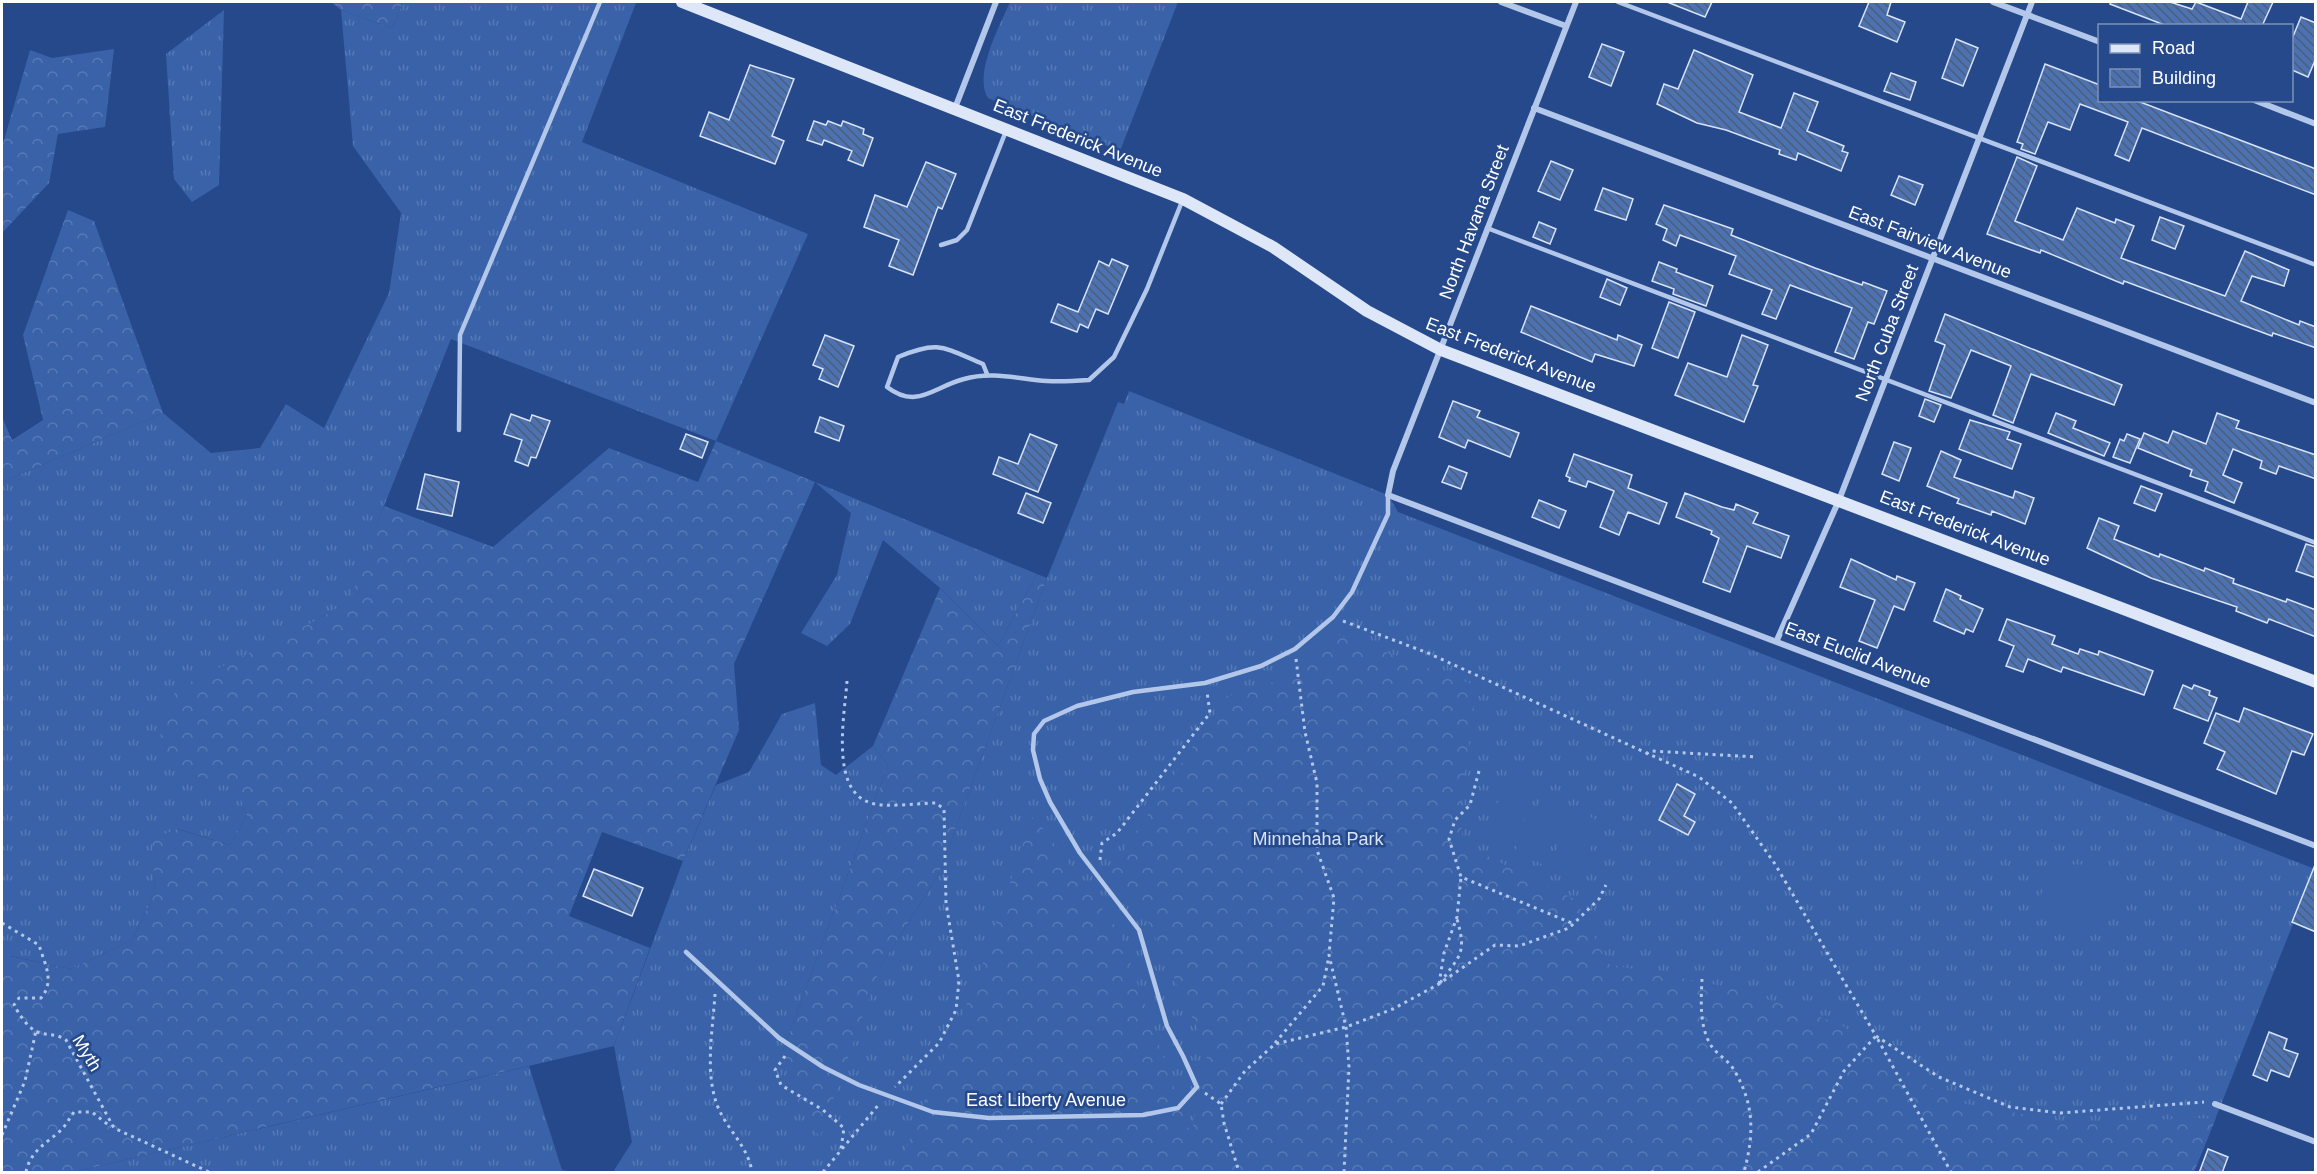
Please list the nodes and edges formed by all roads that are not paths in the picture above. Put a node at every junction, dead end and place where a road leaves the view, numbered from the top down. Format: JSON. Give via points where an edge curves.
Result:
{"nodes":[{"id":1,"x":600,"y":2,"type":"edge"},
{"id":2,"x":682,"y":2,"type":"edge"},
{"id":3,"x":996,"y":2,"type":"edge"},
{"id":4,"x":1501,"y":2,"type":"edge"},
{"id":5,"x":1576,"y":2,"type":"edge"},
{"id":6,"x":1618,"y":2,"type":"edge"},
{"id":7,"x":1993,"y":2,"type":"edge"},
{"id":8,"x":2032,"y":2,"type":"edge"},
{"id":9,"x":2027,"y":15,"type":"junction"},
{"id":10,"x":1566,"y":27,"type":"junction"},
{"id":11,"x":2098,"y":41,"type":"edge"},
{"id":12,"x":2259,"y":102,"type":"edge"},
{"id":13,"x":955,"y":108,"type":"junction"},
{"id":14,"x":1534,"y":108,"type":"junction"},
{"id":15,"x":2316,"y":124,"type":"edge"},
{"id":16,"x":1007,"y":129,"type":"junction"},
{"id":17,"x":1980,"y":137,"type":"junction"},
{"id":18,"x":1183,"y":199,"type":"junction"},
{"id":19,"x":1487,"y":228,"type":"junction"},
{"id":20,"x":941,"y":244,"type":"dead end"},
{"id":21,"x":1932,"y":258,"type":"junction"},
{"id":22,"x":2316,"y":265,"type":"edge"},
{"id":23,"x":1441,"y":350,"type":"junction"},
{"id":24,"x":987,"y":374,"type":"junction"},
{"id":25,"x":1885,"y":378,"type":"junction"},
{"id":26,"x":2316,"y":403,"type":"edge"},
{"id":27,"x":459,"y":430,"type":"dead end"},
{"id":28,"x":1388,"y":495,"type":"junction"},
{"id":29,"x":1839,"y":500,"type":"junction"},
{"id":30,"x":2316,"y":543,"type":"edge"},
{"id":31,"x":1777,"y":640,"type":"junction"},
{"id":32,"x":2316,"y":682,"type":"edge"},
{"id":33,"x":2316,"y":846,"type":"edge"},
{"id":34,"x":686,"y":952,"type":"dead end"},
{"id":35,"x":1197,"y":1088,"type":"joint"},
{"id":36,"x":2216,"y":1104,"type":"road end"},
{"id":37,"x":2316,"y":1142,"type":"edge"}],
"edges":[{"from":1,"to":27,"type":"lane","via":[[460,335]]},
{"from":2,"to":13,"type":"main road","name":"East Frederick Avenue"},
{"from":3,"to":13,"type":"street"},
{"from":4,"to":10,"type":"street"},
{"from":5,"to":10,"type":"street","name":"North Havana Street"},
{"from":6,"to":17,"type":"lane"},
{"from":7,"to":9,"type":"street"},
{"from":8,"to":9,"type":"street","name":"North Cuba Street"},
{"from":9,"to":11,"type":"street"},
{"from":9,"to":17,"type":"street","name":"North Cuba Street"},
{"from":10,"to":14,"type":"street","name":"North Havana Street"},
{"from":12,"to":15,"type":"street"},
{"from":13,"to":16,"type":"main road","name":"East Frederick Avenue"},
{"from":14,"to":19,"type":"street","name":"North Havana Street"},
{"from":14,"to":21,"type":"street","name":"East Fairview Avenue"},
{"from":16,"to":18,"type":"main road","name":"East Frederick Avenue"},
{"from":16,"to":20,"type":"lane","via":[[967,230],[957,240]]},
{"from":17,"to":21,"type":"street","name":"North Cuba Street"},
{"from":17,"to":22,"type":"lane"},
{"from":18,"to":23,"type":"main road","name":"East Frederick Avenue","via":[[1273,247],[1367,311]]},
{"from":18,"to":24,"type":"lane","via":[[1147,289],[1114,357],[1089,380],[1049,382]]},
{"from":19,"to":23,"type":"street","name":"North Havana Street"},
{"from":19,"to":25,"type":"lane"},
{"from":21,"to":25,"type":"street","name":"North Cuba Street"},
{"from":21,"to":26,"type":"street","name":"East Fairview Avenue"},
{"from":23,"to":28,"type":"street","name":"North Havana Street","via":[[1393,471]]},
{"from":23,"to":29,"type":"main road","name":"East Frederick Avenue"},
{"from":24,"to":24,"type":"lane","via":[[912,399],[900,397],[887,387],[898,357],[923,346],[943,347],[983,364]]},
{"from":25,"to":29,"type":"street","name":"North Cuba Street"},
{"from":25,"to":30,"type":"lane"},
{"from":28,"to":31,"type":"street","name":"East Euclid Avenue"},
{"from":28,"to":35,"type":"lane","name":"North Havana Street","via":[[1388,514],[1352,592],[1333,617],[1295,649],[1261,666],[1205,682],[1104,698],[1059,713],[1044,721],[1034,734],[1033,750],[1050,802],[1064,829],[1139,930],[1167,1026]]},
{"from":29,"to":31,"type":"street","name":"North Cuba Street"},
{"from":29,"to":32,"type":"main road","name":"East Frederick Avenue"},
{"from":31,"to":33,"type":"street","name":"East Euclid Avenue"},
{"from":34,"to":35,"type":"lane","name":"East Liberty Avenue","via":[[779,1038],[823,1068],[933,1112],[989,1118],[1143,1115],[1178,1108]]},
{"from":36,"to":37,"type":"street"}]}
